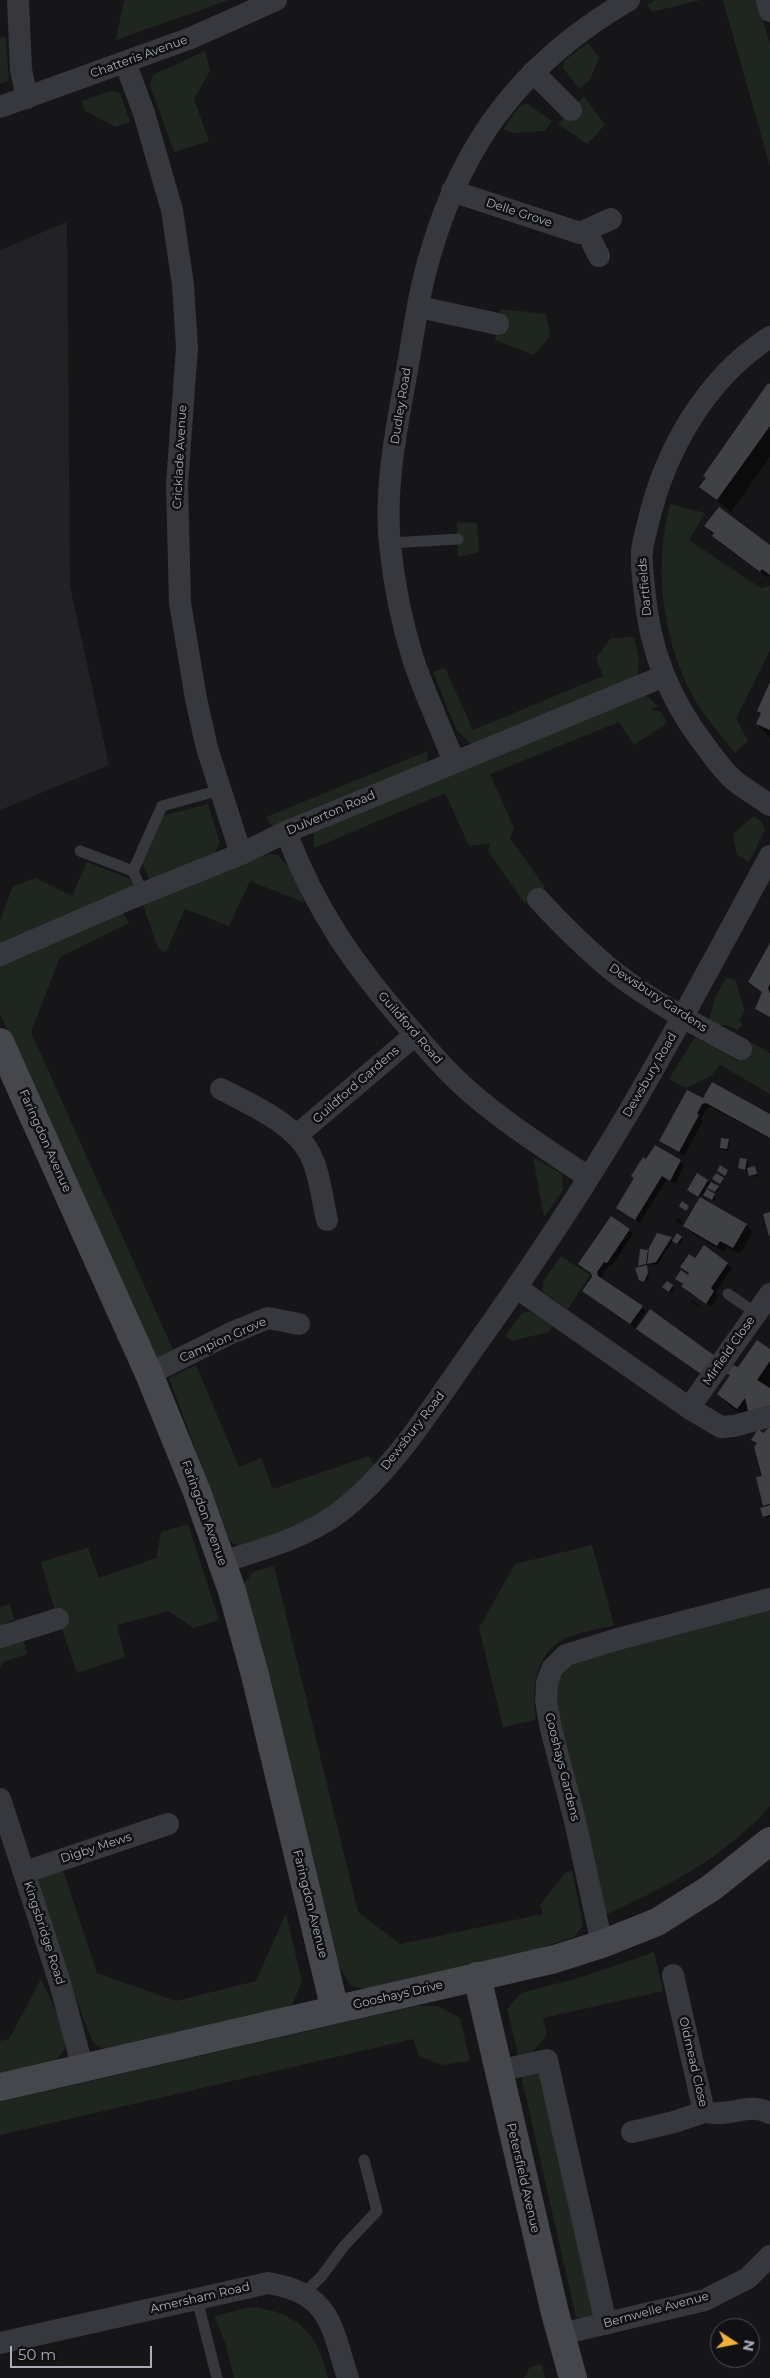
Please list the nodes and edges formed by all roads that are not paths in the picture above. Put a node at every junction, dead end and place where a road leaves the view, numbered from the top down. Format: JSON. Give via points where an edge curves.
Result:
{"nodes":[{"id":1,"x":18,"y":0,"type":"edge"},
{"id":2,"x":276,"y":0,"type":"edge"},
{"id":3,"x":629,"y":0,"type":"edge"},
{"id":4,"x":767,"y":0,"type":"edge"},
{"id":5,"x":770,"y":11,"type":"edge"},
{"id":6,"x":125,"y":62,"type":"junction"},
{"id":7,"x":533,"y":72,"type":"junction"},
{"id":8,"x":27,"y":98,"type":"junction"},
{"id":9,"x":0,"y":107,"type":"edge"},
{"id":10,"x":571,"y":110,"type":"dead end"},
{"id":11,"x":452,"y":191,"type":"junction"},
{"id":12,"x":611,"y":219,"type":"dead end"},
{"id":13,"x":586,"y":230,"type":"junction"},
{"id":14,"x":599,"y":256,"type":"dead end"},
{"id":15,"x":419,"y":307,"type":"junction"},
{"id":16,"x":498,"y":324,"type":"dead end"},
{"id":17,"x":770,"y":337,"type":"edge"},
{"id":18,"x":458,"y":540,"type":"dead end"},
{"id":19,"x":390,"y":543,"type":"junction"},
{"id":20,"x":664,"y":676,"type":"junction"},
{"id":21,"x":454,"y":762,"type":"junction"},
{"id":22,"x":220,"y":790,"type":"junction"},
{"id":23,"x":770,"y":805,"type":"edge"},
{"id":24,"x":286,"y":832,"type":"junction"},
{"id":25,"x":80,"y":851,"type":"dead end"},
{"id":26,"x":241,"y":854,"type":"junction"},
{"id":27,"x":770,"y":856,"type":"edge"},
{"id":28,"x":133,"y":871,"type":"junction"},
{"id":29,"x":143,"y":893,"type":"junction"},
{"id":30,"x":538,"y":898,"type":"dead end"},
{"id":31,"x":0,"y":955,"type":"edge"},
{"id":32,"x":683,"y":1017,"type":"junction"},
{"id":33,"x":415,"y":1035,"type":"junction"},
{"id":34,"x":0,"y":1042,"type":"edge"},
{"id":35,"x":741,"y":1049,"type":"dead end"},
{"id":36,"x":221,"y":1089,"type":"dead end"},
{"id":37,"x":298,"y":1135,"type":"junction"},
{"id":38,"x":588,"y":1177,"type":"junction"},
{"id":39,"x":327,"y":1220,"type":"dead end"},
{"id":40,"x":517,"y":1288,"type":"junction"},
{"id":41,"x":728,"y":1294,"type":"dead end"},
{"id":42,"x":770,"y":1294,"type":"edge"},
{"id":43,"x":756,"y":1313,"type":"junction"},
{"id":44,"x":299,"y":1324,"type":"dead end"},
{"id":45,"x":149,"y":1374,"type":"junction"},
{"id":46,"x":689,"y":1408,"type":"junction"},
{"id":47,"x":770,"y":1416,"type":"edge"},
{"id":48,"x":222,"y":1562,"type":"junction"},
{"id":49,"x":770,"y":1599,"type":"edge"},
{"id":50,"x":58,"y":1619,"type":"dead end"},
{"id":51,"x":0,"y":1637,"type":"edge"},
{"id":52,"x":0,"y":1799,"type":"edge"},
{"id":53,"x":168,"y":1824,"type":"dead end"},
{"id":54,"x":770,"y":1841,"type":"edge"},
{"id":55,"x":25,"y":1872,"type":"junction"},
{"id":56,"x":602,"y":1944,"type":"junction"},
{"id":57,"x":673,"y":1975,"type":"dead end"},
{"id":58,"x":477,"y":1976,"type":"junction"},
{"id":59,"x":334,"y":2010,"type":"junction"},
{"id":60,"x":83,"y":2069,"type":"junction"},
{"id":61,"x":498,"y":2071,"type":"junction"},
{"id":62,"x":0,"y":2087,"type":"edge"},
{"id":63,"x":704,"y":2112,"type":"junction"},
{"id":64,"x":770,"y":2113,"type":"edge"},
{"id":65,"x":632,"y":2132,"type":"dead end"},
{"id":66,"x":364,"y":2160,"type":"dead end"},
{"id":67,"x":770,"y":2256,"type":"edge"},
{"id":68,"x":304,"y":2294,"type":"junction"},
{"id":69,"x":197,"y":2299,"type":"junction"},
{"id":70,"x":606,"y":2324,"type":"junction"},
{"id":71,"x":561,"y":2334,"type":"junction"},
{"id":72,"x":0,"y":2343,"type":"edge"},
{"id":73,"x":217,"y":2378,"type":"edge"},
{"id":74,"x":348,"y":2378,"type":"edge"},
{"id":75,"x":573,"y":2378,"type":"edge"}],
"edges":[{"from":1,"to":8,"type":"street","via":[[21,70]]},
{"from":2,"to":6,"type":"street","name":"Chatteris Avenue","via":[[191,38]]},
{"from":3,"to":7,"type":"street","name":"Dudley Road","via":[[570,39]]},
{"from":4,"to":5,"type":"street"},
{"from":6,"to":8,"type":"street","name":"Chatteris Avenue"},
{"from":6,"to":22,"type":"street","name":"Cricklade Avenue","via":[[144,113],[172,210],[184,285],[187,348],[177,484],[180,603],[196,699]]},
{"from":7,"to":10,"type":"street"},
{"from":7,"to":11,"type":"street","name":"Dudley Road","via":[[481,135]]},
{"from":8,"to":9,"type":"street","name":"Chatteris Avenue"},
{"from":11,"to":13,"type":"street","name":"Delle Grove","via":[[580,233]]},
{"from":11,"to":15,"type":"street","name":"Dudley Road","via":[[430,254]]},
{"from":12,"to":13,"type":"street"},
{"from":13,"to":14,"type":"street"},
{"from":15,"to":16,"type":"street"},
{"from":15,"to":19,"type":"street","name":"Dudley Road","via":[[393,455]]},
{"from":17,"to":20,"type":"street","name":"Dartfields","via":[[741,359],[692,417],[668,460],[654,498],[642,553],[646,611],[654,650]]},
{"from":18,"to":19,"type":"lane"},
{"from":19,"to":21,"type":"street","name":"Dudley Road","via":[[400,611],[414,663]]},
{"from":20,"to":21,"type":"street","name":"Dulverton Road"},
{"from":20,"to":23,"type":"street","name":"Dartfields","via":[[689,726],[717,762],[735,782]]},
{"from":21,"to":24,"type":"street","name":"Dulverton Road"},
{"from":22,"to":26,"type":"street","name":"Cricklade Avenue"},
{"from":22,"to":28,"type":"lane","via":[[162,806]]},
{"from":24,"to":26,"type":"street","name":"Dulverton Road"},
{"from":24,"to":33,"type":"street","name":"Guildford Road","via":[[335,934]]},
{"from":25,"to":28,"type":"lane"},
{"from":26,"to":29,"type":"street","name":"Dulverton Road"},
{"from":27,"to":32,"type":"street","name":"Dewsbury Road"},
{"from":28,"to":29,"type":"lane"},
{"from":29,"to":31,"type":"street","name":"Dulverton Road"},
{"from":30,"to":32,"type":"street","name":"Dewsbury Gardens","via":[[562,925],[613,971]]},
{"from":32,"to":35,"type":"street","name":"Dewsbury Gardens"},
{"from":32,"to":38,"type":"street","name":"Dewsbury Road"},
{"from":33,"to":37,"type":"street","name":"Guildford Gardens"},
{"from":33,"to":38,"type":"street","name":"Guildford Road","via":[[477,1098]]},
{"from":34,"to":45,"type":"street","name":"Faringdon Avenue"},
{"from":36,"to":37,"type":"street"},
{"from":37,"to":39,"type":"street","via":[[310,1154]]},
{"from":38,"to":40,"type":"street","name":"Dewsbury Road"},
{"from":40,"to":46,"type":"street"},
{"from":40,"to":48,"type":"street","name":"Dewsbury Road","via":[[386,1468],[340,1512],[293,1539]]},
{"from":41,"to":43,"type":"lane"},
{"from":42,"to":43,"type":"street","name":"Mirfield Close"},
{"from":43,"to":46,"type":"street","name":"Mirfield Close"},
{"from":44,"to":45,"type":"street","name":"Campion Grove","via":[[268,1318]]},
{"from":45,"to":48,"type":"street","name":"Faringdon Avenue"},
{"from":46,"to":47,"type":"street","via":[[721,1427]]},
{"from":48,"to":59,"type":"street","name":"Faringdon Avenue","via":[[255,1674]]},
{"from":49,"to":56,"type":"street","name":"Gooshays Gardens","via":[[566,1655],[552,1669],[546,1701],[551,1729]]},
{"from":50,"to":51,"type":"street"},
{"from":52,"to":55,"type":"street","name":"Kingsbridge Road"},
{"from":53,"to":55,"type":"street","name":"Digby Mews"},
{"from":54,"to":56,"type":"street","name":"Gooshays Drive","via":[[711,1888],[658,1922]]},
{"from":55,"to":60,"type":"street","name":"Kingsbridge Road","via":[[73,2025]]},
{"from":56,"to":58,"type":"street","name":"Gooshays Drive","via":[[555,1959]]},
{"from":57,"to":63,"type":"street","name":"Oldmead Close"},
{"from":58,"to":59,"type":"street","name":"Gooshays Drive"},
{"from":58,"to":61,"type":"street","name":"Petersfield Avenue"},
{"from":59,"to":60,"type":"street","name":"Gooshays Drive"},
{"from":60,"to":62,"type":"street","name":"Gooshays Drive"},
{"from":61,"to":70,"type":"street","via":[[547,2060]]},
{"from":61,"to":71,"type":"street","name":"Petersfield Avenue"},
{"from":63,"to":64,"type":"street","name":"Oldmead Close","via":[[722,2113],[740,2108]]},
{"from":63,"to":65,"type":"street"},
{"from":66,"to":68,"type":"lane","via":[[378,2211]]},
{"from":67,"to":70,"type":"street","name":"Bernwelle Avenue","via":[[748,2278],[705,2300]]},
{"from":68,"to":69,"type":"street","name":"Amersham Road","via":[[287,2286],[268,2283]]},
{"from":68,"to":74,"type":"street","name":"Amersham Road","via":[[318,2304],[330,2321]]},
{"from":69,"to":72,"type":"street","name":"Amersham Road"},
{"from":69,"to":73,"type":"lane"},
{"from":70,"to":71,"type":"street","name":"Bernwelle Avenue"},
{"from":71,"to":75,"type":"street","name":"Petersfield Avenue"}]}
